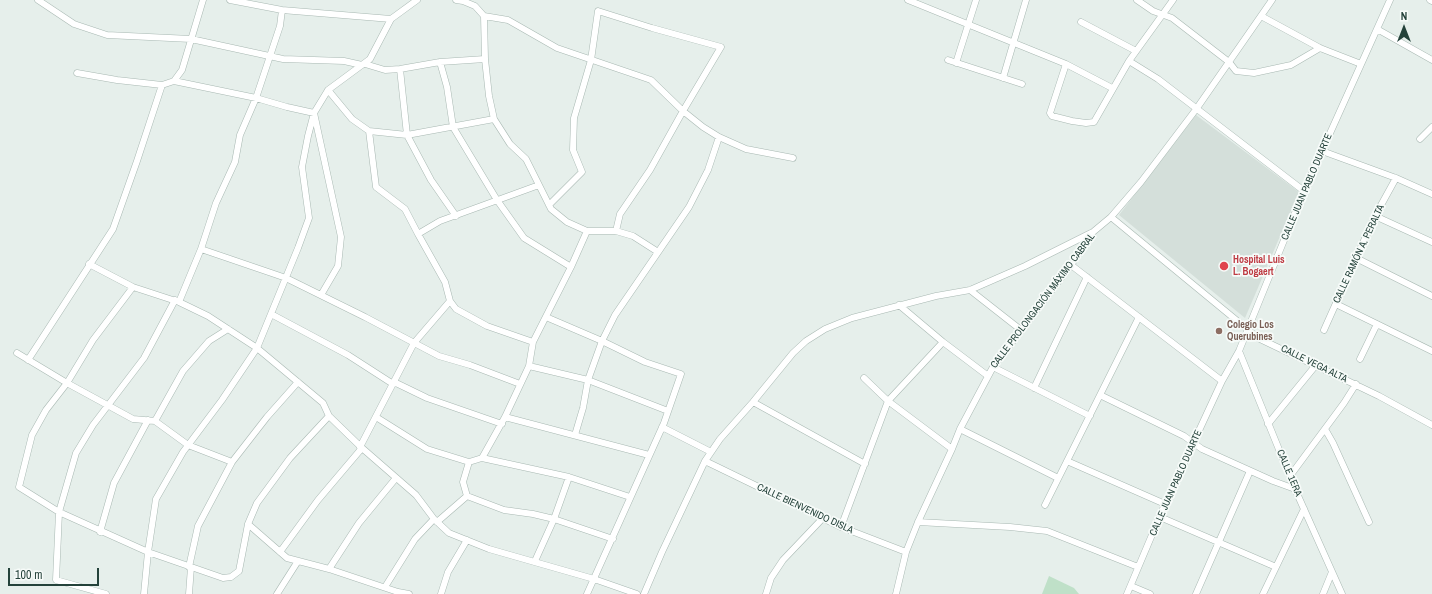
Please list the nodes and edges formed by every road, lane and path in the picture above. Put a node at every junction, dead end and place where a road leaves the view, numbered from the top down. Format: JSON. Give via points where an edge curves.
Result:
{"nodes":[{"id":1,"x":38,"y":0,"type":"edge"},
{"id":2,"x":203,"y":0,"type":"edge"},
{"id":3,"x":230,"y":0,"type":"edge"},
{"id":4,"x":417,"y":0,"type":"edge"},
{"id":5,"x":456,"y":0,"type":"edge"},
{"id":6,"x":908,"y":0,"type":"edge"},
{"id":7,"x":976,"y":0,"type":"edge"},
{"id":8,"x":1026,"y":0,"type":"edge"},
{"id":9,"x":1137,"y":0,"type":"edge"},
{"id":10,"x":1173,"y":0,"type":"edge"},
{"id":11,"x":1272,"y":0,"type":"edge"},
{"id":12,"x":1390,"y":0,"type":"edge"},
{"id":13,"x":925,"y":3,"type":"edge"},
{"id":14,"x":282,"y":10,"type":"junction"},
{"id":15,"x":1163,"y":13,"type":"junction"},
{"id":16,"x":484,"y":16,"type":"junction"},
{"id":17,"x":1261,"y":16,"type":"junction"},
{"id":18,"x":391,"y":19,"type":"junction"},
{"id":19,"x":1081,"y":22,"type":"dead end"},
{"id":20,"x":968,"y":24,"type":"junction"},
{"id":21,"x":1377,"y":29,"type":"junction"},
{"id":22,"x":191,"y":39,"type":"junction"},
{"id":23,"x":1013,"y":42,"type":"junction"},
{"id":24,"x":1320,"y":48,"type":"junction"},
{"id":25,"x":1136,"y":51,"type":"junction"},
{"id":26,"x":270,"y":56,"type":"junction"},
{"id":27,"x":485,"y":59,"type":"junction"},
{"id":28,"x":591,"y":60,"type":"junction"},
{"id":29,"x":948,"y":60,"type":"dead end"},
{"id":30,"x":1432,"y":60,"type":"edge"},
{"id":31,"x":1129,"y":61,"type":"junction"},
{"id":32,"x":440,"y":62,"type":"junction"},
{"id":33,"x":956,"y":62,"type":"junction"},
{"id":34,"x":1229,"y":62,"type":"junction"},
{"id":35,"x":363,"y":64,"type":"junction"},
{"id":36,"x":1066,"y":64,"type":"junction"},
{"id":37,"x":1361,"y":64,"type":"junction"},
{"id":38,"x":400,"y":69,"type":"junction"},
{"id":39,"x":77,"y":73,"type":"dead end"},
{"id":40,"x":1003,"y":78,"type":"junction"},
{"id":41,"x":174,"y":81,"type":"junction"},
{"id":42,"x":1022,"y":84,"type":"dead end"},
{"id":43,"x":162,"y":85,"type":"junction"},
{"id":44,"x":1112,"y":88,"type":"junction"},
{"id":45,"x":328,"y":90,"type":"junction"},
{"id":46,"x":256,"y":98,"type":"junction"},
{"id":47,"x":1196,"y":108,"type":"junction"},
{"id":48,"x":682,"y":111,"type":"junction"},
{"id":49,"x":314,"y":113,"type":"junction"},
{"id":50,"x":494,"y":119,"type":"junction"},
{"id":51,"x":453,"y":127,"type":"junction"},
{"id":52,"x":1431,"y":130,"type":"edge"},
{"id":53,"x":369,"y":131,"type":"junction"},
{"id":54,"x":407,"y":135,"type":"junction"},
{"id":55,"x":719,"y":137,"type":"junction"},
{"id":56,"x":1420,"y":138,"type":"dead end"},
{"id":57,"x":1322,"y":151,"type":"junction"},
{"id":58,"x":793,"y":158,"type":"dead end"},
{"id":59,"x":1396,"y":178,"type":"junction"},
{"id":60,"x":539,"y":185,"type":"junction"},
{"id":61,"x":1304,"y":190,"type":"junction"},
{"id":62,"x":1432,"y":194,"type":"edge"},
{"id":63,"x":497,"y":200,"type":"junction"},
{"id":64,"x":549,"y":205,"type":"junction"},
{"id":65,"x":456,"y":216,"type":"junction"},
{"id":66,"x":1375,"y":216,"type":"junction"},
{"id":67,"x":1111,"y":217,"type":"junction"},
{"id":68,"x":587,"y":231,"type":"junction"},
{"id":69,"x":616,"y":231,"type":"junction"},
{"id":70,"x":1093,"y":232,"type":"junction"},
{"id":71,"x":418,"y":234,"type":"junction"},
{"id":72,"x":1432,"y":242,"type":"edge"},
{"id":73,"x":201,"y":249,"type":"junction"},
{"id":74,"x":658,"y":252,"type":"junction"},
{"id":75,"x":1356,"y":258,"type":"junction"},
{"id":76,"x":89,"y":264,"type":"junction"},
{"id":77,"x":1070,"y":265,"type":"junction"},
{"id":78,"x":571,"y":267,"type":"junction"},
{"id":79,"x":1087,"y":277,"type":"junction"},
{"id":80,"x":286,"y":278,"type":"junction"},
{"id":81,"x":133,"y":287,"type":"junction"},
{"id":82,"x":970,"y":290,"type":"junction"},
{"id":83,"x":321,"y":295,"type":"junction"},
{"id":84,"x":1432,"y":296,"type":"edge"},
{"id":85,"x":450,"y":300,"type":"junction"},
{"id":86,"x":177,"y":301,"type":"junction"},
{"id":87,"x":1336,"y":304,"type":"junction"},
{"id":88,"x":899,"y":305,"type":"junction"},
{"id":89,"x":271,"y":314,"type":"junction"},
{"id":90,"x":1139,"y":316,"type":"junction"},
{"id":91,"x":546,"y":317,"type":"junction"},
{"id":92,"x":1377,"y":324,"type":"junction"},
{"id":93,"x":1248,"y":328,"type":"junction"},
{"id":94,"x":228,"y":329,"type":"junction"},
{"id":95,"x":1021,"y":330,"type":"junction"},
{"id":96,"x":1324,"y":330,"type":"dead end"},
{"id":97,"x":602,"y":341,"type":"junction"},
{"id":98,"x":533,"y":342,"type":"junction"},
{"id":99,"x":943,"y":342,"type":"junction"},
{"id":100,"x":414,"y":343,"type":"junction"},
{"id":101,"x":257,"y":348,"type":"junction"},
{"id":102,"x":1239,"y":351,"type":"junction"},
{"id":103,"x":1432,"y":351,"type":"edge"},
{"id":104,"x":16,"y":353,"type":"dead end"},
{"id":105,"x":28,"y":360,"type":"junction"},
{"id":106,"x":1360,"y":360,"type":"dead end"},
{"id":107,"x":1316,"y":365,"type":"junction"},
{"id":108,"x":529,"y":366,"type":"junction"},
{"id":109,"x":993,"y":367,"type":"junction"},
{"id":110,"x":988,"y":376,"type":"junction"},
{"id":111,"x":864,"y":378,"type":"dead end"},
{"id":112,"x":588,"y":380,"type":"junction"},
{"id":113,"x":1222,"y":381,"type":"junction"},
{"id":114,"x":298,"y":382,"type":"junction"},
{"id":115,"x":67,"y":383,"type":"junction"},
{"id":116,"x":394,"y":383,"type":"junction"},
{"id":117,"x":520,"y":384,"type":"junction"},
{"id":118,"x":1356,"y":384,"type":"junction"},
{"id":119,"x":1034,"y":388,"type":"junction"},
{"id":120,"x":1100,"y":395,"type":"junction"},
{"id":121,"x":888,"y":401,"type":"junction"},
{"id":122,"x":753,"y":402,"type":"junction"},
{"id":123,"x":107,"y":405,"type":"junction"},
{"id":124,"x":668,"y":411,"type":"junction"},
{"id":125,"x":329,"y":416,"type":"junction"},
{"id":126,"x":376,"y":416,"type":"junction"},
{"id":127,"x":1090,"y":416,"type":"junction"},
{"id":128,"x":505,"y":417,"type":"junction"},
{"id":129,"x":148,"y":420,"type":"junction"},
{"id":130,"x":155,"y":421,"type":"junction"},
{"id":131,"x":502,"y":424,"type":"junction"},
{"id":132,"x":1268,"y":424,"type":"junction"},
{"id":133,"x":1432,"y":425,"type":"edge"},
{"id":134,"x":662,"y":427,"type":"junction"},
{"id":135,"x":960,"y":429,"type":"junction"},
{"id":136,"x":1325,"y":429,"type":"junction"},
{"id":137,"x":575,"y":435,"type":"junction"},
{"id":138,"x":1193,"y":443,"type":"junction"},
{"id":139,"x":188,"y":445,"type":"junction"},
{"id":140,"x":361,"y":448,"type":"junction"},
{"id":141,"x":952,"y":449,"type":"junction"},
{"id":142,"x":711,"y":452,"type":"junction"},
{"id":143,"x":649,"y":455,"type":"junction"},
{"id":144,"x":482,"y":458,"type":"junction"},
{"id":145,"x":705,"y":461,"type":"junction"},
{"id":146,"x":1067,"y":461,"type":"junction"},
{"id":147,"x":232,"y":462,"type":"junction"},
{"id":148,"x":469,"y":462,"type":"junction"},
{"id":149,"x":866,"y":464,"type":"junction"},
{"id":150,"x":1250,"y":471,"type":"junction"},
{"id":151,"x":1290,"y":476,"type":"junction"},
{"id":152,"x":568,"y":477,"type":"junction"},
{"id":153,"x":396,"y":478,"type":"junction"},
{"id":154,"x":1058,"y":478,"type":"junction"},
{"id":155,"x":1295,"y":490,"type":"junction"},
{"id":156,"x":467,"y":496,"type":"junction"},
{"id":157,"x":630,"y":497,"type":"junction"},
{"id":158,"x":1165,"y":504,"type":"junction"},
{"id":159,"x":1045,"y":505,"type":"dead end"},
{"id":160,"x":1304,"y":509,"type":"junction"},
{"id":161,"x":59,"y":512,"type":"junction"},
{"id":162,"x":1160,"y":517,"type":"junction"},
{"id":163,"x":823,"y":518,"type":"junction"},
{"id":164,"x":554,"y":519,"type":"junction"},
{"id":165,"x":435,"y":521,"type":"junction"},
{"id":166,"x":918,"y":522,"type":"junction"},
{"id":167,"x":1369,"y":522,"type":"dead end"},
{"id":168,"x":248,"y":524,"type":"junction"},
{"id":169,"x":841,"y":527,"type":"junction"},
{"id":170,"x":100,"y":532,"type":"junction"},
{"id":171,"x":613,"y":539,"type":"junction"},
{"id":172,"x":467,"y":540,"type":"junction"},
{"id":173,"x":1219,"y":542,"type":"junction"},
{"id":174,"x":148,"y":552,"type":"junction"},
{"id":175,"x":280,"y":552,"type":"junction"},
{"id":176,"x":906,"y":552,"type":"junction"},
{"id":177,"x":298,"y":561,"type":"junction"},
{"id":178,"x":535,"y":561,"type":"junction"},
{"id":179,"x":190,"y":567,"type":"junction"},
{"id":180,"x":1138,"y":567,"type":"junction"},
{"id":181,"x":1276,"y":567,"type":"junction"},
{"id":182,"x":329,"y":568,"type":"junction"},
{"id":183,"x":1332,"y":572,"type":"junction"},
{"id":184,"x":594,"y":579,"type":"junction"},
{"id":185,"x":1131,"y":586,"type":"junction"},
{"id":186,"x":385,"y":587,"type":"junction"},
{"id":187,"x":398,"y":593,"type":"edge"},
{"id":188,"x":645,"y":593,"type":"edge"},
{"id":189,"x":106,"y":594,"type":"edge"},
{"id":190,"x":144,"y":594,"type":"edge"},
{"id":191,"x":189,"y":594,"type":"edge"},
{"id":192,"x":277,"y":594,"type":"edge"},
{"id":193,"x":409,"y":594,"type":"edge"},
{"id":194,"x":441,"y":594,"type":"edge"},
{"id":195,"x":587,"y":594,"type":"edge"},
{"id":196,"x":638,"y":594,"type":"edge"},
{"id":197,"x":652,"y":594,"type":"edge"},
{"id":198,"x":766,"y":594,"type":"edge"},
{"id":199,"x":896,"y":594,"type":"edge"},
{"id":200,"x":1128,"y":594,"type":"edge"},
{"id":201,"x":1150,"y":594,"type":"edge"},
{"id":202,"x":1196,"y":594,"type":"edge"},
{"id":203,"x":1263,"y":594,"type":"edge"},
{"id":204,"x":1323,"y":594,"type":"edge"},
{"id":205,"x":1342,"y":594,"type":"edge"}],
"edges":[{"from":1,"to":22,"type":"street","via":[[74,24],[107,35]]},
{"from":2,"to":22,"type":"street"},
{"from":3,"to":14,"type":"street"},
{"from":4,"to":18,"type":"street"},
{"from":5,"to":16,"type":"street","via":[[475,6]]},
{"from":6,"to":13,"type":"street"},
{"from":7,"to":20,"type":"street"},
{"from":8,"to":23,"type":"street"},
{"from":9,"to":15,"type":"street","via":[[1153,11]]},
{"from":10,"to":15,"type":"street"},
{"from":11,"to":17,"type":"street","name":"CALLE PROLONGACIÓN MÁXIMO CABRAL"},
{"from":12,"to":21,"type":"street","name":"CALLE JUAN PABLO DUARTE"},
{"from":13,"to":20,"type":"street"},
{"from":14,"to":18,"type":"street"},
{"from":14,"to":26,"type":"street","via":[[280,26]]},
{"from":15,"to":25,"type":"street"},
{"from":15,"to":34,"type":"street"},
{"from":16,"to":27,"type":"street"},
{"from":16,"to":28,"type":"street","via":[[508,20],[558,48]]},
{"from":17,"to":24,"type":"street"},
{"from":17,"to":34,"type":"street","name":"CALLE PROLONGACIÓN MÁXIMO CABRAL"},
{"from":18,"to":35,"type":"street","via":[[370,60]]},
{"from":19,"to":25,"type":"street"},
{"from":20,"to":23,"type":"street"},
{"from":20,"to":33,"type":"street"},
{"from":21,"to":30,"type":"street"},
{"from":21,"to":37,"type":"street","name":"CALLE JUAN PABLO DUARTE"},
{"from":22,"to":26,"type":"street"},
{"from":22,"to":41,"type":"street","via":[[182,70]]},
{"from":23,"to":36,"type":"street"},
{"from":23,"to":40,"type":"street"},
{"from":24,"to":34,"type":"street","via":[[1291,65],[1254,73],[1236,71]]},
{"from":24,"to":37,"type":"street"},
{"from":25,"to":31,"type":"street"},
{"from":26,"to":35,"type":"street","via":[[284,60],[344,61]]},
{"from":26,"to":46,"type":"street"},
{"from":27,"to":32,"type":"street"},
{"from":27,"to":50,"type":"street"},
{"from":28,"to":48,"type":"street","via":[[651,80]]},
{"from":28,"to":48,"type":"street","via":[[598,11],[721,47]]},
{"from":28,"to":64,"type":"street","via":[[574,118],[573,150],[582,172]]},
{"from":29,"to":33,"type":"street"},
{"from":31,"to":44,"type":"street"},
{"from":31,"to":47,"type":"street"},
{"from":32,"to":38,"type":"street"},
{"from":32,"to":51,"type":"street"},
{"from":33,"to":40,"type":"street"},
{"from":34,"to":47,"type":"street","name":"CALLE PROLONGACIÓN MÁXIMO CABRAL"},
{"from":35,"to":38,"type":"street","via":[[385,70]]},
{"from":35,"to":45,"type":"street"},
{"from":36,"to":44,"type":"street"},
{"from":36,"to":44,"type":"street","via":[[1050,113],[1052,116],[1079,123],[1091,122],[1095,120]]},
{"from":37,"to":57,"type":"street","name":"CALLE JUAN PABLO DUARTE"},
{"from":38,"to":54,"type":"street"},
{"from":39,"to":43,"type":"street"},
{"from":40,"to":42,"type":"street"},
{"from":41,"to":43,"type":"street"},
{"from":41,"to":46,"type":"street"},
{"from":43,"to":76,"type":"street","via":[[113,229]]},
{"from":45,"to":49,"type":"street"},
{"from":45,"to":53,"type":"street","via":[[352,119]]},
{"from":46,"to":49,"type":"street"},
{"from":46,"to":73,"type":"street","via":[[240,136],[235,162],[216,203]]},
{"from":47,"to":61,"type":"street"},
{"from":47,"to":67,"type":"street","name":"CALLE PROLONGACIÓN MÁXIMO CABRAL","via":[[1141,182]]},
{"from":48,"to":55,"type":"street"},
{"from":48,"to":69,"type":"street","via":[[650,170],[620,214]]},
{"from":49,"to":80,"type":"street","via":[[302,167],[309,218]]},
{"from":49,"to":83,"type":"street","via":[[341,237],[338,266]]},
{"from":50,"to":51,"type":"street"},
{"from":50,"to":60,"type":"street","via":[[510,144],[526,159]]},
{"from":51,"to":54,"type":"street"},
{"from":51,"to":63,"type":"street"},
{"from":52,"to":56,"type":"street"},
{"from":53,"to":54,"type":"street"},
{"from":53,"to":71,"type":"street","via":[[376,187],[405,209]]},
{"from":54,"to":65,"type":"street","via":[[431,180]]},
{"from":55,"to":58,"type":"street","via":[[746,149]]},
{"from":55,"to":74,"type":"street","via":[[708,170],[689,207]]},
{"from":57,"to":59,"type":"street"},
{"from":57,"to":61,"type":"street","name":"CALLE JUAN PABLO DUARTE"},
{"from":59,"to":62,"type":"street"},
{"from":59,"to":66,"type":"street","name":"CALLE RAMÓN A. PERALTA"},
{"from":60,"to":63,"type":"street"},
{"from":60,"to":64,"type":"street"},
{"from":61,"to":93,"type":"street","name":"CALLE JUAN PABLO DUARTE"},
{"from":63,"to":65,"type":"street"},
{"from":63,"to":78,"type":"street","via":[[524,238]]},
{"from":64,"to":68,"type":"street","via":[[567,222]]},
{"from":65,"to":71,"type":"street","via":[[440,221]]},
{"from":66,"to":72,"type":"street"},
{"from":66,"to":75,"type":"street","name":"CALLE RAMÓN A. PERALTA"},
{"from":67,"to":70,"type":"street","name":"CALLE PROLONGACIÓN MÁXIMO CABRAL"},
{"from":67,"to":93,"type":"street","name":"CALLE VEGA ALTA"},
{"from":68,"to":69,"type":"street"},
{"from":68,"to":78,"type":"street"},
{"from":69,"to":74,"type":"street","via":[[633,236]]},
{"from":70,"to":77,"type":"street","name":"CALLE PROLONGACIÓN MÁXIMO CABRAL"},
{"from":70,"to":82,"type":"street"},
{"from":71,"to":85,"type":"street","via":[[445,282]]},
{"from":73,"to":80,"type":"street"},
{"from":73,"to":86,"type":"street"},
{"from":74,"to":97,"type":"street","via":[[615,315]]},
{"from":75,"to":84,"type":"street"},
{"from":75,"to":87,"type":"street","name":"CALLE RAMÓN A. PERALTA"},
{"from":76,"to":81,"type":"street"},
{"from":76,"to":105,"type":"street"},
{"from":77,"to":79,"type":"street"},
{"from":77,"to":95,"type":"street","name":"CALLE PROLONGACIÓN MÁXIMO CABRAL"},
{"from":78,"to":91,"type":"street"},
{"from":79,"to":90,"type":"street"},
{"from":79,"to":119,"type":"street"},
{"from":80,"to":83,"type":"street"},
{"from":80,"to":89,"type":"street"},
{"from":81,"to":86,"type":"street"},
{"from":81,"to":115,"type":"street","via":[[93,340]]},
{"from":82,"to":88,"type":"street"},
{"from":82,"to":95,"type":"street"},
{"from":83,"to":100,"type":"street"},
{"from":85,"to":98,"type":"street","via":[[456,309],[487,326]]},
{"from":85,"to":100,"type":"street"},
{"from":86,"to":94,"type":"street"},
{"from":86,"to":123,"type":"street","via":[[144,358]]},
{"from":87,"to":92,"type":"street"},
{"from":87,"to":96,"type":"street","name":"CALLE RAMÓN A. PERALTA"},
{"from":88,"to":99,"type":"street"},
{"from":88,"to":122,"type":"street","via":[[852,318],[815,335],[793,353]]},
{"from":89,"to":101,"type":"street"},
{"from":89,"to":116,"type":"street"},
{"from":90,"to":113,"type":"street"},
{"from":90,"to":120,"type":"street"},
{"from":91,"to":97,"type":"street"},
{"from":91,"to":98,"type":"street"},
{"from":92,"to":103,"type":"street"},
{"from":92,"to":106,"type":"street"},
{"from":93,"to":102,"type":"street","name":"CALLE JUAN PABLO DUARTE"},
{"from":93,"to":107,"type":"street","name":"CALLE VEGA ALTA","via":[[1258,338]]},
{"from":94,"to":101,"type":"street"},
{"from":94,"to":130,"type":"street","via":[[209,340],[182,371]]},
{"from":95,"to":109,"type":"street","name":"CALLE PROLONGACIÓN MÁXIMO CABRAL"},
{"from":97,"to":112,"type":"street"},
{"from":97,"to":124,"type":"street","via":[[645,362],[681,374]]},
{"from":98,"to":108,"type":"street"},
{"from":99,"to":110,"type":"street"},
{"from":99,"to":121,"type":"street"},
{"from":100,"to":116,"type":"street"},
{"from":100,"to":117,"type":"street","via":[[439,356]]},
{"from":101,"to":114,"type":"street"},
{"from":101,"to":139,"type":"street"},
{"from":102,"to":113,"type":"street","name":"CALLE JUAN PABLO DUARTE"},
{"from":102,"to":132,"type":"street","name":"CALLE 1ERA"},
{"from":104,"to":105,"type":"street"},
{"from":105,"to":115,"type":"street"},
{"from":107,"to":118,"type":"street","name":"CALLE VEGA ALTA"},
{"from":107,"to":132,"type":"street"},
{"from":108,"to":112,"type":"street"},
{"from":108,"to":117,"type":"street"},
{"from":109,"to":110,"type":"street","name":"CALLE PROLONGACIÓN MÁXIMO CABRAL"},
{"from":109,"to":119,"type":"street"},
{"from":110,"to":135,"type":"street","name":"CALLE PROLONGACIÓN MÁXIMO CABRAL"},
{"from":111,"to":121,"type":"street"},
{"from":112,"to":124,"type":"street"},
{"from":112,"to":137,"type":"street"},
{"from":113,"to":138,"type":"street","name":"CALLE JUAN PABLO DUARTE"},
{"from":114,"to":125,"type":"street","via":[[323,403]]},
{"from":114,"to":147,"type":"street"},
{"from":115,"to":123,"type":"street"},
{"from":115,"to":161,"type":"street","via":[[46,410],[32,435],[19,487]]},
{"from":116,"to":126,"type":"street"},
{"from":116,"to":131,"type":"street","via":[[427,398]]},
{"from":117,"to":128,"type":"street"},
{"from":118,"to":133,"type":"street","name":"CALLE VEGA ALTA"},
{"from":118,"to":136,"type":"street"},
{"from":119,"to":127,"type":"street"},
{"from":120,"to":127,"type":"street"},
{"from":120,"to":138,"type":"street","via":[[1184,436]]},
{"from":121,"to":141,"type":"street"},
{"from":121,"to":149,"type":"street"},
{"from":122,"to":142,"type":"street"},
{"from":122,"to":149,"type":"street"},
{"from":123,"to":129,"type":"street","via":[[133,419]]},
{"from":123,"to":161,"type":"street","via":[[76,453]]},
{"from":124,"to":134,"type":"street"},
{"from":125,"to":140,"type":"street"},
{"from":125,"to":168,"type":"street","via":[[290,458],[257,503]]},
{"from":126,"to":140,"type":"street"},
{"from":126,"to":148,"type":"street","via":[[427,449]]},
{"from":127,"to":146,"type":"street"},
{"from":128,"to":131,"type":"street"},
{"from":128,"to":137,"type":"street"},
{"from":129,"to":130,"type":"street"},
{"from":129,"to":170,"type":"street","via":[[114,483]]},
{"from":130,"to":139,"type":"street"},
{"from":131,"to":144,"type":"street"},
{"from":132,"to":151,"type":"street","name":"CALLE 1ERA"},
{"from":134,"to":142,"type":"street"},
{"from":134,"to":143,"type":"street"},
{"from":135,"to":141,"type":"street","name":"CALLE PROLONGACIÓN MÁXIMO CABRAL"},
{"from":135,"to":154,"type":"street"},
{"from":136,"to":151,"type":"street"},
{"from":136,"to":167,"type":"street"},
{"from":137,"to":143,"type":"street"},
{"from":138,"to":150,"type":"street"},
{"from":138,"to":158,"type":"street","name":"CALLE JUAN PABLO DUARTE"},
{"from":139,"to":147,"type":"street"},
{"from":139,"to":174,"type":"street","via":[[156,499]]},
{"from":140,"to":153,"type":"street"},
{"from":140,"to":175,"type":"street"},
{"from":141,"to":166,"type":"street","name":"CALLE PROLONGACIÓN MÁXIMO CABRAL"},
{"from":142,"to":145,"type":"street"},
{"from":143,"to":157,"type":"street"},
{"from":144,"to":148,"type":"street"},
{"from":144,"to":152,"type":"street"},
{"from":145,"to":163,"type":"street","name":"CALLE BIENVENIDO DISLA"},
{"from":145,"to":188,"type":"street"},
{"from":146,"to":154,"type":"street"},
{"from":146,"to":158,"type":"street"},
{"from":147,"to":179,"type":"street","via":[[198,526]]},
{"from":148,"to":156,"type":"street","via":[[463,482]]},
{"from":149,"to":169,"type":"street"},
{"from":150,"to":155,"type":"street"},
{"from":150,"to":173,"type":"street"},
{"from":151,"to":155,"type":"street","name":"CALLE 1ERA"},
{"from":152,"to":157,"type":"street"},
{"from":152,"to":164,"type":"street"},
{"from":153,"to":165,"type":"street","via":[[416,495]]},
{"from":153,"to":182,"type":"street","via":[[359,523]]},
{"from":154,"to":159,"type":"street"},
{"from":155,"to":160,"type":"street","name":"CALLE 1ERA"},
{"from":156,"to":164,"type":"street","via":[[504,510]]},
{"from":156,"to":165,"type":"street"},
{"from":157,"to":171,"type":"street"},
{"from":158,"to":162,"type":"street","name":"CALLE JUAN PABLO DUARTE"},
{"from":160,"to":181,"type":"street"},
{"from":160,"to":183,"type":"street","name":"CALLE 1ERA"},
{"from":161,"to":170,"type":"street"},
{"from":161,"to":189,"type":"street","via":[[56,580]]},
{"from":162,"to":173,"type":"street"},
{"from":162,"to":180,"type":"street","name":"CALLE JUAN PABLO DUARTE"},
{"from":163,"to":169,"type":"street","name":"CALLE BIENVENIDO DISLA"},
{"from":163,"to":198,"type":"street","via":[[783,560],[771,578]]},
{"from":164,"to":171,"type":"street"},
{"from":164,"to":178,"type":"street"},
{"from":165,"to":172,"type":"street","via":[[450,533]]},
{"from":165,"to":186,"type":"street","via":[[416,539]]},
{"from":166,"to":176,"type":"street","name":"CALLE PROLONGACIÓN MÁXIMO CABRAL"},
{"from":166,"to":180,"type":"street","via":[[1047,531]]},
{"from":168,"to":175,"type":"street"},
{"from":168,"to":179,"type":"street","via":[[239,571],[231,577],[223,578]]},
{"from":169,"to":176,"type":"street","name":"CALLE BIENVENIDO DISLA"},
{"from":170,"to":174,"type":"street"},
{"from":171,"to":184,"type":"street"},
{"from":172,"to":178,"type":"street","via":[[489,549]]},
{"from":172,"to":194,"type":"street","via":[[448,572]]},
{"from":173,"to":181,"type":"street"},
{"from":173,"to":202,"type":"street"},
{"from":174,"to":179,"type":"street"},
{"from":174,"to":190,"type":"street"},
{"from":175,"to":177,"type":"street","via":[[287,558]]},
{"from":176,"to":199,"type":"street","name":"CALLE PROLONGACIÓN MÁXIMO CABRAL"},
{"from":177,"to":182,"type":"street"},
{"from":177,"to":192,"type":"street"},
{"from":178,"to":184,"type":"street"},
{"from":179,"to":191,"type":"street"},
{"from":180,"to":185,"type":"street","name":"CALLE JUAN PABLO DUARTE"},
{"from":181,"to":203,"type":"street"},
{"from":182,"to":186,"type":"street"},
{"from":183,"to":204,"type":"street"},
{"from":183,"to":205,"type":"street","name":"CALLE 1ERA"},
{"from":184,"to":195,"type":"street"},
{"from":184,"to":196,"type":"street"},
{"from":185,"to":200,"type":"street","name":"CALLE JUAN PABLO DUARTE"},
{"from":185,"to":201,"type":"street"},
{"from":186,"to":187,"type":"street"},
{"from":187,"to":193,"type":"street"},
{"from":188,"to":197,"type":"street"}]}
